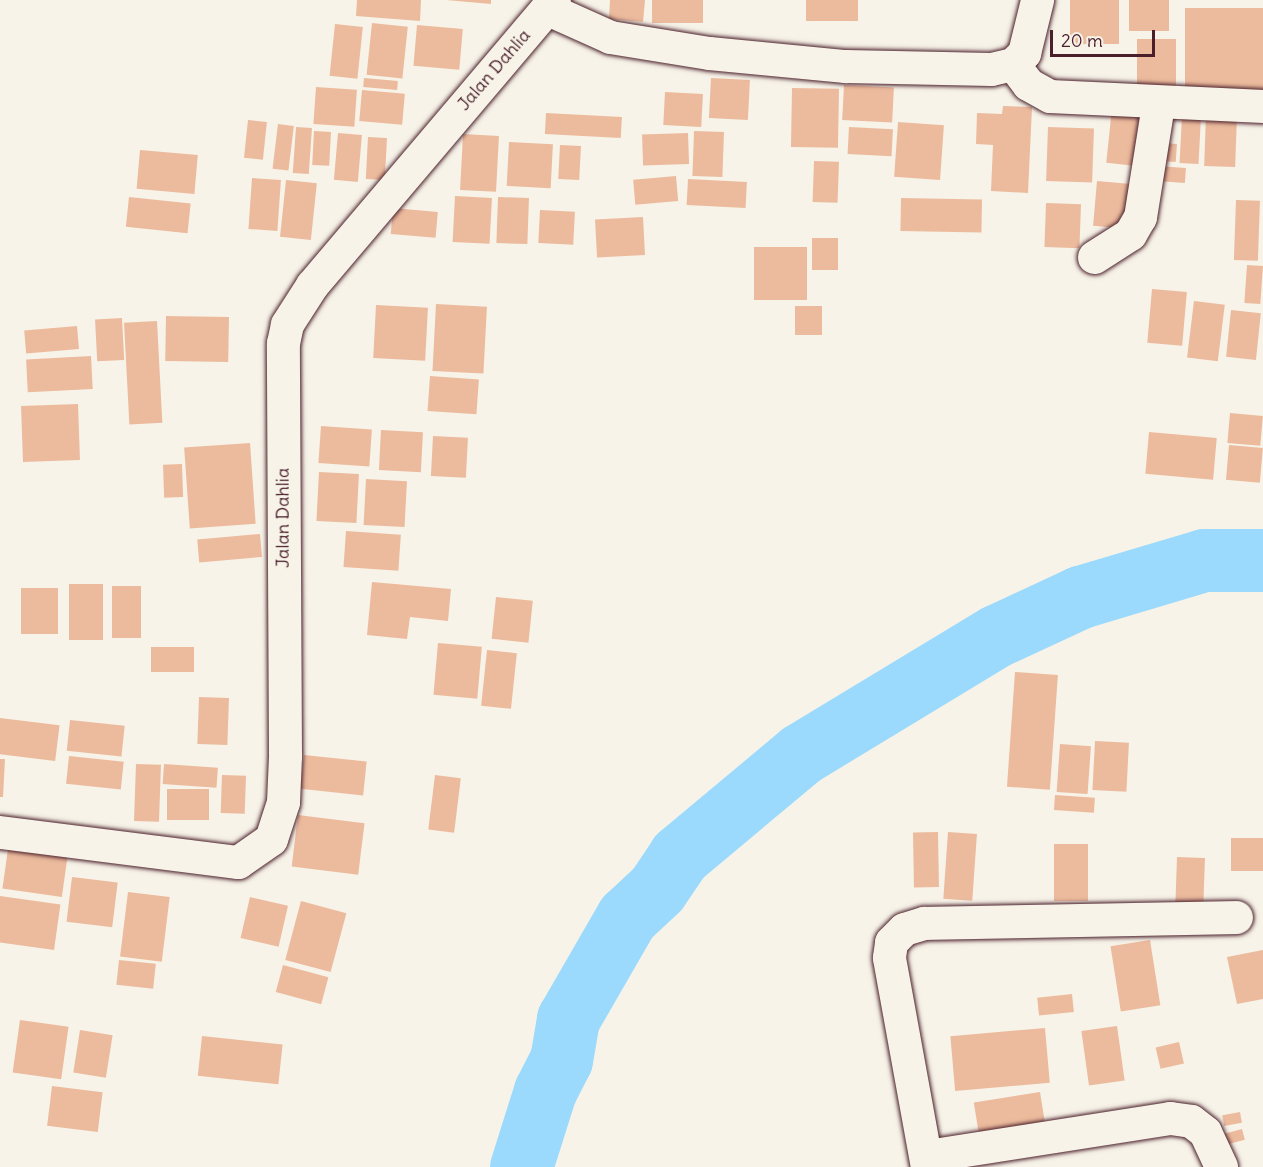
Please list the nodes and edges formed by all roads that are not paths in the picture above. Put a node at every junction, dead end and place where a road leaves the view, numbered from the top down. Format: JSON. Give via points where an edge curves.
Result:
{"nodes":[{"id":1,"x":1036,"y":0,"type":"edge"},
{"id":2,"x":552,"y":5,"type":"edge"},
{"id":3,"x":1013,"y":64,"type":"junction"},
{"id":4,"x":1158,"y":104,"type":"junction"},
{"id":5,"x":1263,"y":106,"type":"edge"},
{"id":6,"x":1094,"y":257,"type":"dead end"},
{"id":7,"x":0,"y":832,"type":"edge"},
{"id":8,"x":1236,"y":917,"type":"dead end"},
{"id":9,"x":927,"y":1162,"type":"edge"},
{"id":10,"x":1221,"y":1167,"type":"edge"}],
"edges":[{"from":1,"to":3,"type":"street","via":[[1028,43]]},
{"from":2,"to":3,"type":"street","via":[[610,37],[709,53],[845,66],[991,69]]},
{"from":2,"to":7,"type":"street","name":"Jalan Dahlia","via":[[517,39],[312,285],[287,324],[282,343],[285,756],[283,802],[271,839],[238,862]]},
{"from":3,"to":4,"type":"street","via":[[1040,94]]},
{"from":4,"to":5,"type":"street"},
{"from":4,"to":6,"type":"street","via":[[1140,218],[1130,234]]},
{"from":8,"to":9,"type":"street","via":[[924,923],[904,929],[891,942],[889,957]]},
{"from":9,"to":10,"type":"street","via":[[1170,1118],[1191,1121],[1205,1132]]}]}
